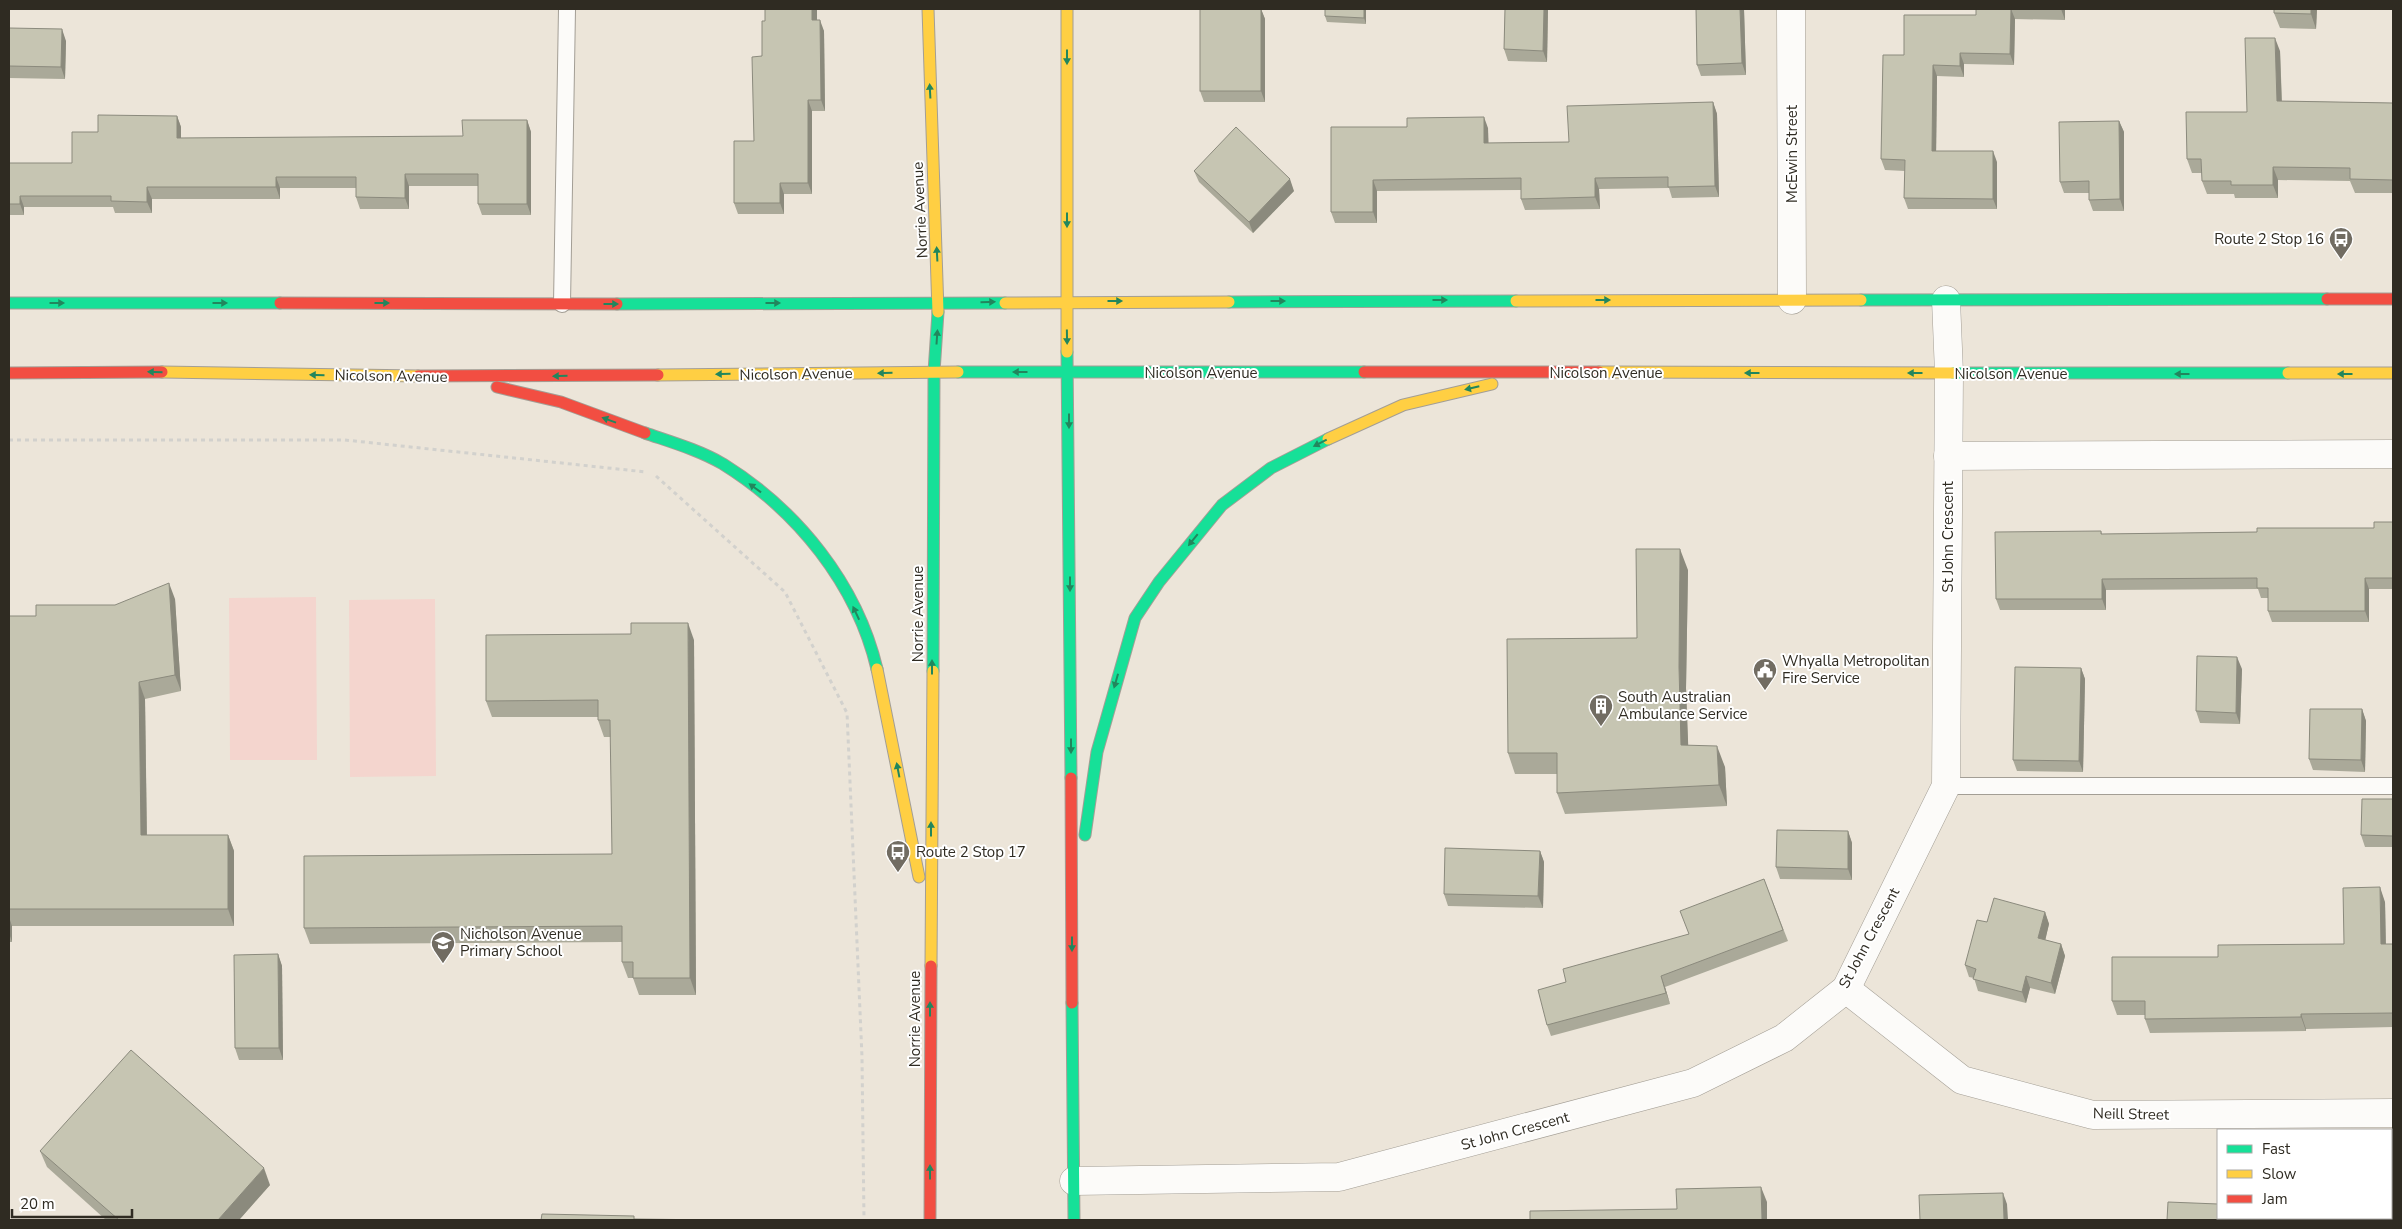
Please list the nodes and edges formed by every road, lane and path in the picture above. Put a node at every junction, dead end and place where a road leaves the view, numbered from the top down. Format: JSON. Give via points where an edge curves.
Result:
{"nodes":[{"id":1,"x":567,"y":9,"type":"edge"},
{"id":2,"x":928,"y":9,"type":"edge"},
{"id":3,"x":1067,"y":9,"type":"edge"},
{"id":4,"x":1791,"y":9,"type":"edge"},
{"id":5,"x":2393,"y":299,"type":"edge"},
{"id":6,"x":1792,"y":300,"type":"junction"},
{"id":7,"x":1946,"y":300,"type":"junction"},
{"id":8,"x":1067,"y":301,"type":"junction"},
{"id":9,"x":939,"y":302,"type":"junction"},
{"id":10,"x":9,"y":303,"type":"edge"},
{"id":11,"x":562,"y":304,"type":"junction"},
{"id":12,"x":934,"y":372,"type":"junction"},
{"id":13,"x":9,"y":373,"type":"edge"},
{"id":14,"x":1068,"y":373,"type":"junction"},
{"id":15,"x":1537,"y":373,"type":"junction"},
{"id":16,"x":1949,"y":373,"type":"junction"},
{"id":17,"x":2393,"y":373,"type":"edge"},
{"id":18,"x":454,"y":377,"type":"junction"},
{"id":19,"x":9,"y":440,"type":"edge"},
{"id":20,"x":2393,"y":454,"type":"edge"},
{"id":21,"x":1948,"y":456,"type":"junction"},
{"id":22,"x":1946,"y":786,"type":"junction"},
{"id":23,"x":2393,"y":786,"type":"edge"},
{"id":24,"x":1072,"y":918,"type":"junction"},
{"id":25,"x":931,"y":938,"type":"junction"},
{"id":26,"x":1846,"y":989,"type":"junction"},
{"id":27,"x":2393,"y":1113,"type":"edge"},
{"id":28,"x":2277,"y":1122,"type":"edge"},
{"id":29,"x":1074,"y":1181,"type":"junction"},
{"id":30,"x":864,"y":1220,"type":"edge"},
{"id":31,"x":930,"y":1220,"type":"edge"},
{"id":32,"x":1074,"y":1220,"type":"edge"}],
"edges":[{"from":1,"to":11,"type":"lane"},
{"from":9,"to":2,"type":"main road","name":"Norrie Avenue","one_way":true},
{"from":3,"to":8,"type":"main road","one_way":true},
{"from":4,"to":6,"type":"street","name":"McEwin Street"},
{"from":5,"to":7,"type":"main road"},
{"from":6,"to":7,"type":"main road"},
{"from":8,"to":6,"type":"main road","one_way":true},
{"from":7,"to":16,"type":"street","name":"St John Crescent"},
{"from":9,"to":8,"type":"main road","one_way":true},
{"from":8,"to":14,"type":"main road","one_way":true},
{"from":11,"to":9,"type":"main road","one_way":true},
{"from":12,"to":9,"type":"main road","name":"Norrie Avenue","one_way":true},
{"from":10,"to":11,"type":"main road","one_way":true},
{"from":14,"to":12,"type":"main road","name":"Nicolson Avenue","one_way":true},
{"from":12,"to":18,"type":"main road","name":"Nicolson Avenue","one_way":true},
{"from":25,"to":12,"type":"main road","name":"Norrie Avenue","one_way":true},
{"from":18,"to":13,"type":"main road","name":"Nicolson Avenue","one_way":true,"via":[[112,371]]},
{"from":14,"to":15,"type":"main road","name":"Nicolson Avenue"},
{"from":14,"to":24,"type":"main road","one_way":true},
{"from":16,"to":15,"type":"main road","name":"Nicolson Avenue","one_way":true},
{"from":15,"to":24,"type":"main road","one_way":true,"via":[[1403,405],[1271,468],[1222,505],[1159,582],[1135,618],[1097,752]]},
{"from":17,"to":16,"type":"main road","name":"Nicolson Avenue","one_way":true},
{"from":16,"to":21,"type":"street","name":"St John Crescent"},
{"from":25,"to":18,"type":"main road","one_way":true,"via":[[871,644],[839,577],[814,543],[764,495],[722,464],[685,447],[561,402]]},
{"from":19,"to":30,"type":"path","via":[[345,440],[653,473],[785,592],[847,713],[862,1056]]},
{"from":20,"to":21,"type":"street"},
{"from":21,"to":22,"type":"street","name":"St John Crescent"},
{"from":22,"to":23,"type":"lane"},
{"from":22,"to":26,"type":"street","name":"St John Crescent"},
{"from":24,"to":29,"type":"main road","one_way":true},
{"from":31,"to":25,"type":"main road","name":"Norrie Avenue","one_way":true},
{"from":26,"to":28,"type":"street","name":"Neill Street","via":[[1962,1080],[2093,1115]]},
{"from":26,"to":29,"type":"street","name":"St John Crescent","via":[[1784,1038],[1693,1083],[1339,1177]]},
{"from":27,"to":28,"type":"street","name":"Neill Street"},
{"from":29,"to":32,"type":"main road"}]}
